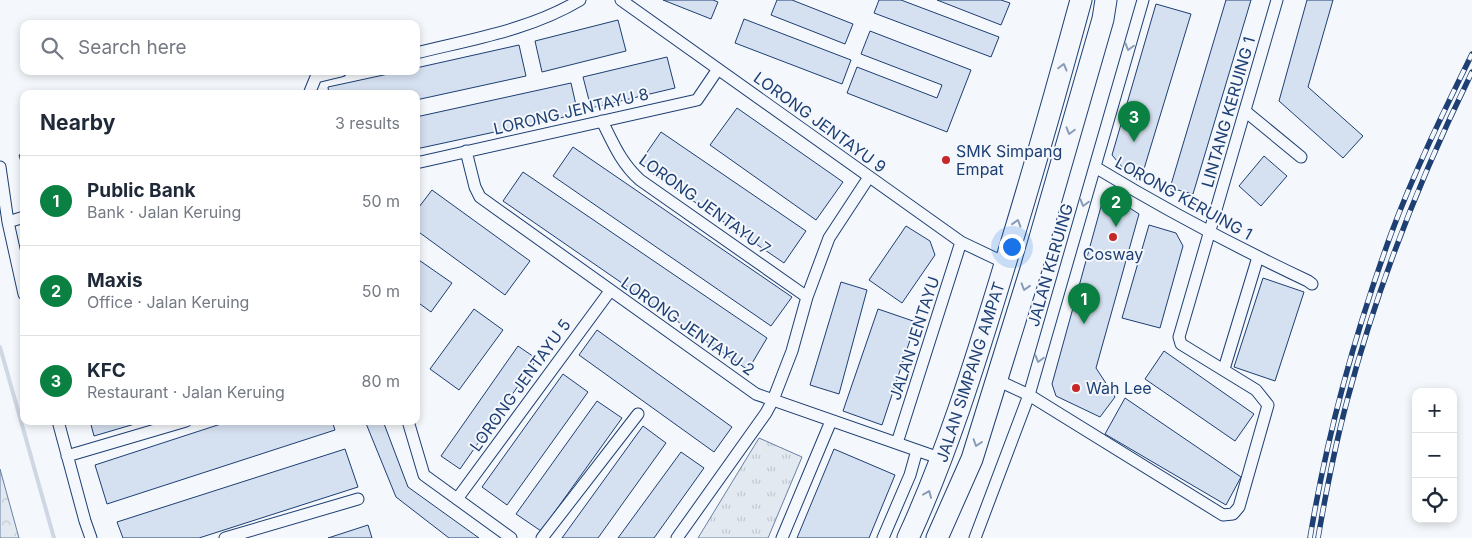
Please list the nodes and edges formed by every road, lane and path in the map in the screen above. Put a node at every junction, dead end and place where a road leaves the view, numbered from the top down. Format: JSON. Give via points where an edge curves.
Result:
{"nodes":[{"id":1,"x":580,"y":0,"type":"edge"},
{"id":2,"x":621,"y":0,"type":"edge"},
{"id":3,"x":1081,"y":0,"type":"edge"},
{"id":4,"x":1106,"y":0,"type":"edge"},
{"id":5,"x":1143,"y":0,"type":"edge"},
{"id":6,"x":1277,"y":0,"type":"edge"},
{"id":7,"x":420,"y":52,"type":"edge"},
{"id":8,"x":718,"y":69,"type":"junction"},
{"id":9,"x":324,"y":75,"type":"edge"},
{"id":10,"x":310,"y":90,"type":"edge"},
{"id":11,"x":1245,"y":111,"type":"junction"},
{"id":12,"x":602,"y":121,"type":"junction"},
{"id":13,"x":466,"y":151,"type":"junction"},
{"id":14,"x":1300,"y":157,"type":"dead end"},
{"id":15,"x":420,"y":161,"type":"edge"},
{"id":16,"x":0,"y":167,"type":"edge"},
{"id":17,"x":1094,"y":167,"type":"junction"},
{"id":18,"x":869,"y":177,"type":"junction"},
{"id":19,"x":20,"y":218,"type":"edge"},
{"id":20,"x":8,"y":222,"type":"junction"},
{"id":21,"x":1209,"y":233,"type":"junction"},
{"id":22,"x":961,"y":242,"type":"junction"},
{"id":23,"x":1258,"y":258,"type":"junction"},
{"id":24,"x":1005,"y":263,"type":"junction"},
{"id":25,"x":20,"y":276,"type":"edge"},
{"id":26,"x":1312,"y":284,"type":"dead end"},
{"id":27,"x":610,"y":291,"type":"junction"},
{"id":28,"x":807,"y":297,"type":"junction"},
{"id":29,"x":1224,"y":369,"type":"junction"},
{"id":30,"x":997,"y":380,"type":"junction"},
{"id":31,"x":1029,"y":394,"type":"junction"},
{"id":32,"x":772,"y":400,"type":"junction"},
{"id":33,"x":638,"y":414,"type":"dead end"},
{"id":34,"x":831,"y":421,"type":"junction"},
{"id":35,"x":59,"y":425,"type":"edge"},
{"id":36,"x":172,"y":425,"type":"edge"},
{"id":37,"x":409,"y":425,"type":"edge"},
{"id":38,"x":897,"y":443,"type":"junction"},
{"id":39,"x":917,"y":450,"type":"junction"},
{"id":40,"x":67,"y":456,"type":"junction"},
{"id":41,"x":942,"y":459,"type":"junction"},
{"id":42,"x":358,"y":499,"type":"dead end"},
{"id":43,"x":457,"y":499,"type":"junction"},
{"id":44,"x":91,"y":538,"type":"edge"},
{"id":45,"x":225,"y":538,"type":"edge"},
{"id":46,"x":511,"y":538,"type":"edge"},
{"id":47,"x":542,"y":538,"type":"edge"},
{"id":48,"x":677,"y":538,"type":"edge"},
{"id":49,"x":782,"y":538,"type":"edge"},
{"id":50,"x":883,"y":538,"type":"edge"},
{"id":51,"x":908,"y":538,"type":"edge"},
{"id":52,"x":937,"y":538,"type":"edge"},
{"id":53,"x":976,"y":538,"type":"edge"}],
"edges":[{"from":1,"to":7,"type":"street","via":[[522,27]]},
{"from":2,"to":8,"type":"street","name":"LORONG JENTAYU 9"},
{"from":24,"to":3,"type":"highway","name":"JALAN SIMPANG AMPAT","one_way":true},
{"from":4,"to":30,"type":"highway","name":"JALAN SIMPANG AMPAT","one_way":true},
{"from":5,"to":17,"type":"street","name":"JALAN KERUING","one_way":true},
{"from":6,"to":11,"type":"street","name":"LINTANG KERUING 1"},
{"from":8,"to":12,"type":"street","name":"LORONG JENTAYU 8","via":[[697,100]]},
{"from":8,"to":18,"type":"street","name":"LORONG JENTAYU 9"},
{"from":9,"to":10,"type":"street","via":[[316,77]]},
{"from":11,"to":14,"type":"street"},
{"from":11,"to":21,"type":"street","name":"LINTANG KERUING 1"},
{"from":12,"to":13,"type":"street","name":"LORONG JENTAYU 8"},
{"from":12,"to":28,"type":"street","name":"LORONG JENTAYU 7","via":[[619,157],[640,180]]},
{"from":13,"to":15,"type":"street","name":"LORONG JENTAYU 8"},
{"from":13,"to":27,"type":"street","name":"LORONG JENTAYU 2","via":[[480,197]]},
{"from":16,"to":20,"type":"street"},
{"from":17,"to":21,"type":"street","name":"LORONG KERUING 1"},
{"from":17,"to":31,"type":"street","name":"JALAN KERUING","one_way":true},
{"from":18,"to":22,"type":"street","name":"LORONG JENTAYU 9"},
{"from":18,"to":28,"type":"street","via":[[829,238]]},
{"from":19,"to":20,"type":"street"},
{"from":20,"to":25,"type":"street"},
{"from":21,"to":23,"type":"street","name":"LORONG KERUING 1"},
{"from":21,"to":29,"type":"street","name":"LINTANG KERUING 1","via":[[1179,337],[1181,344]]},
{"from":22,"to":24,"type":"street","name":"LORONG JENTAYU 9"},
{"from":22,"to":38,"type":"street","name":"JALAN JENTAYU"},
{"from":23,"to":26,"type":"street","name":"LORONG KERUING 1"},
{"from":23,"to":29,"type":"street","name":"LORONG KERUING 1"},
{"from":24,"to":41,"type":"highway","name":"JALAN SIMPANG AMPAT"},
{"from":27,"to":32,"type":"street","name":"LORONG JENTAYU 2","via":[[756,394]]},
{"from":27,"to":43,"type":"street","name":"LORONG JENTAYU 5"},
{"from":28,"to":32,"type":"street","via":[[792,351]]},
{"from":29,"to":31,"type":"street","name":"LINTANG KERUING 1","via":[[1256,390],[1268,404],[1239,507],[1233,514],[1223,515]]},
{"from":30,"to":31,"type":"street"},
{"from":30,"to":52,"type":"highway","name":"JALAN SIMPANG AMPAT","one_way":true,"via":[[972,460]]},
{"from":31,"to":53,"type":"street","name":"JALAN KERUING"},
{"from":32,"to":34,"type":"street","name":"LORONG JENTAYU 2"},
{"from":32,"to":48,"type":"street"},
{"from":33,"to":47,"type":"street"},
{"from":34,"to":38,"type":"street","name":"LORONG JENTAYU 2"},
{"from":34,"to":49,"type":"street"},
{"from":35,"to":40,"type":"street"},
{"from":36,"to":40,"type":"street"},
{"from":37,"to":43,"type":"street","via":[[424,475]]},
{"from":38,"to":39,"type":"street","name":"LORONG JENTAYU 2"},
{"from":39,"to":41,"type":"street","name":"LORONG JENTAYU 2"},
{"from":39,"to":50,"type":"street"},
{"from":40,"to":44,"type":"street"},
{"from":51,"to":41,"type":"highway","name":"JALAN SIMPANG AMPAT","one_way":true},
{"from":42,"to":45,"type":"street"},
{"from":43,"to":46,"type":"street"}]}
